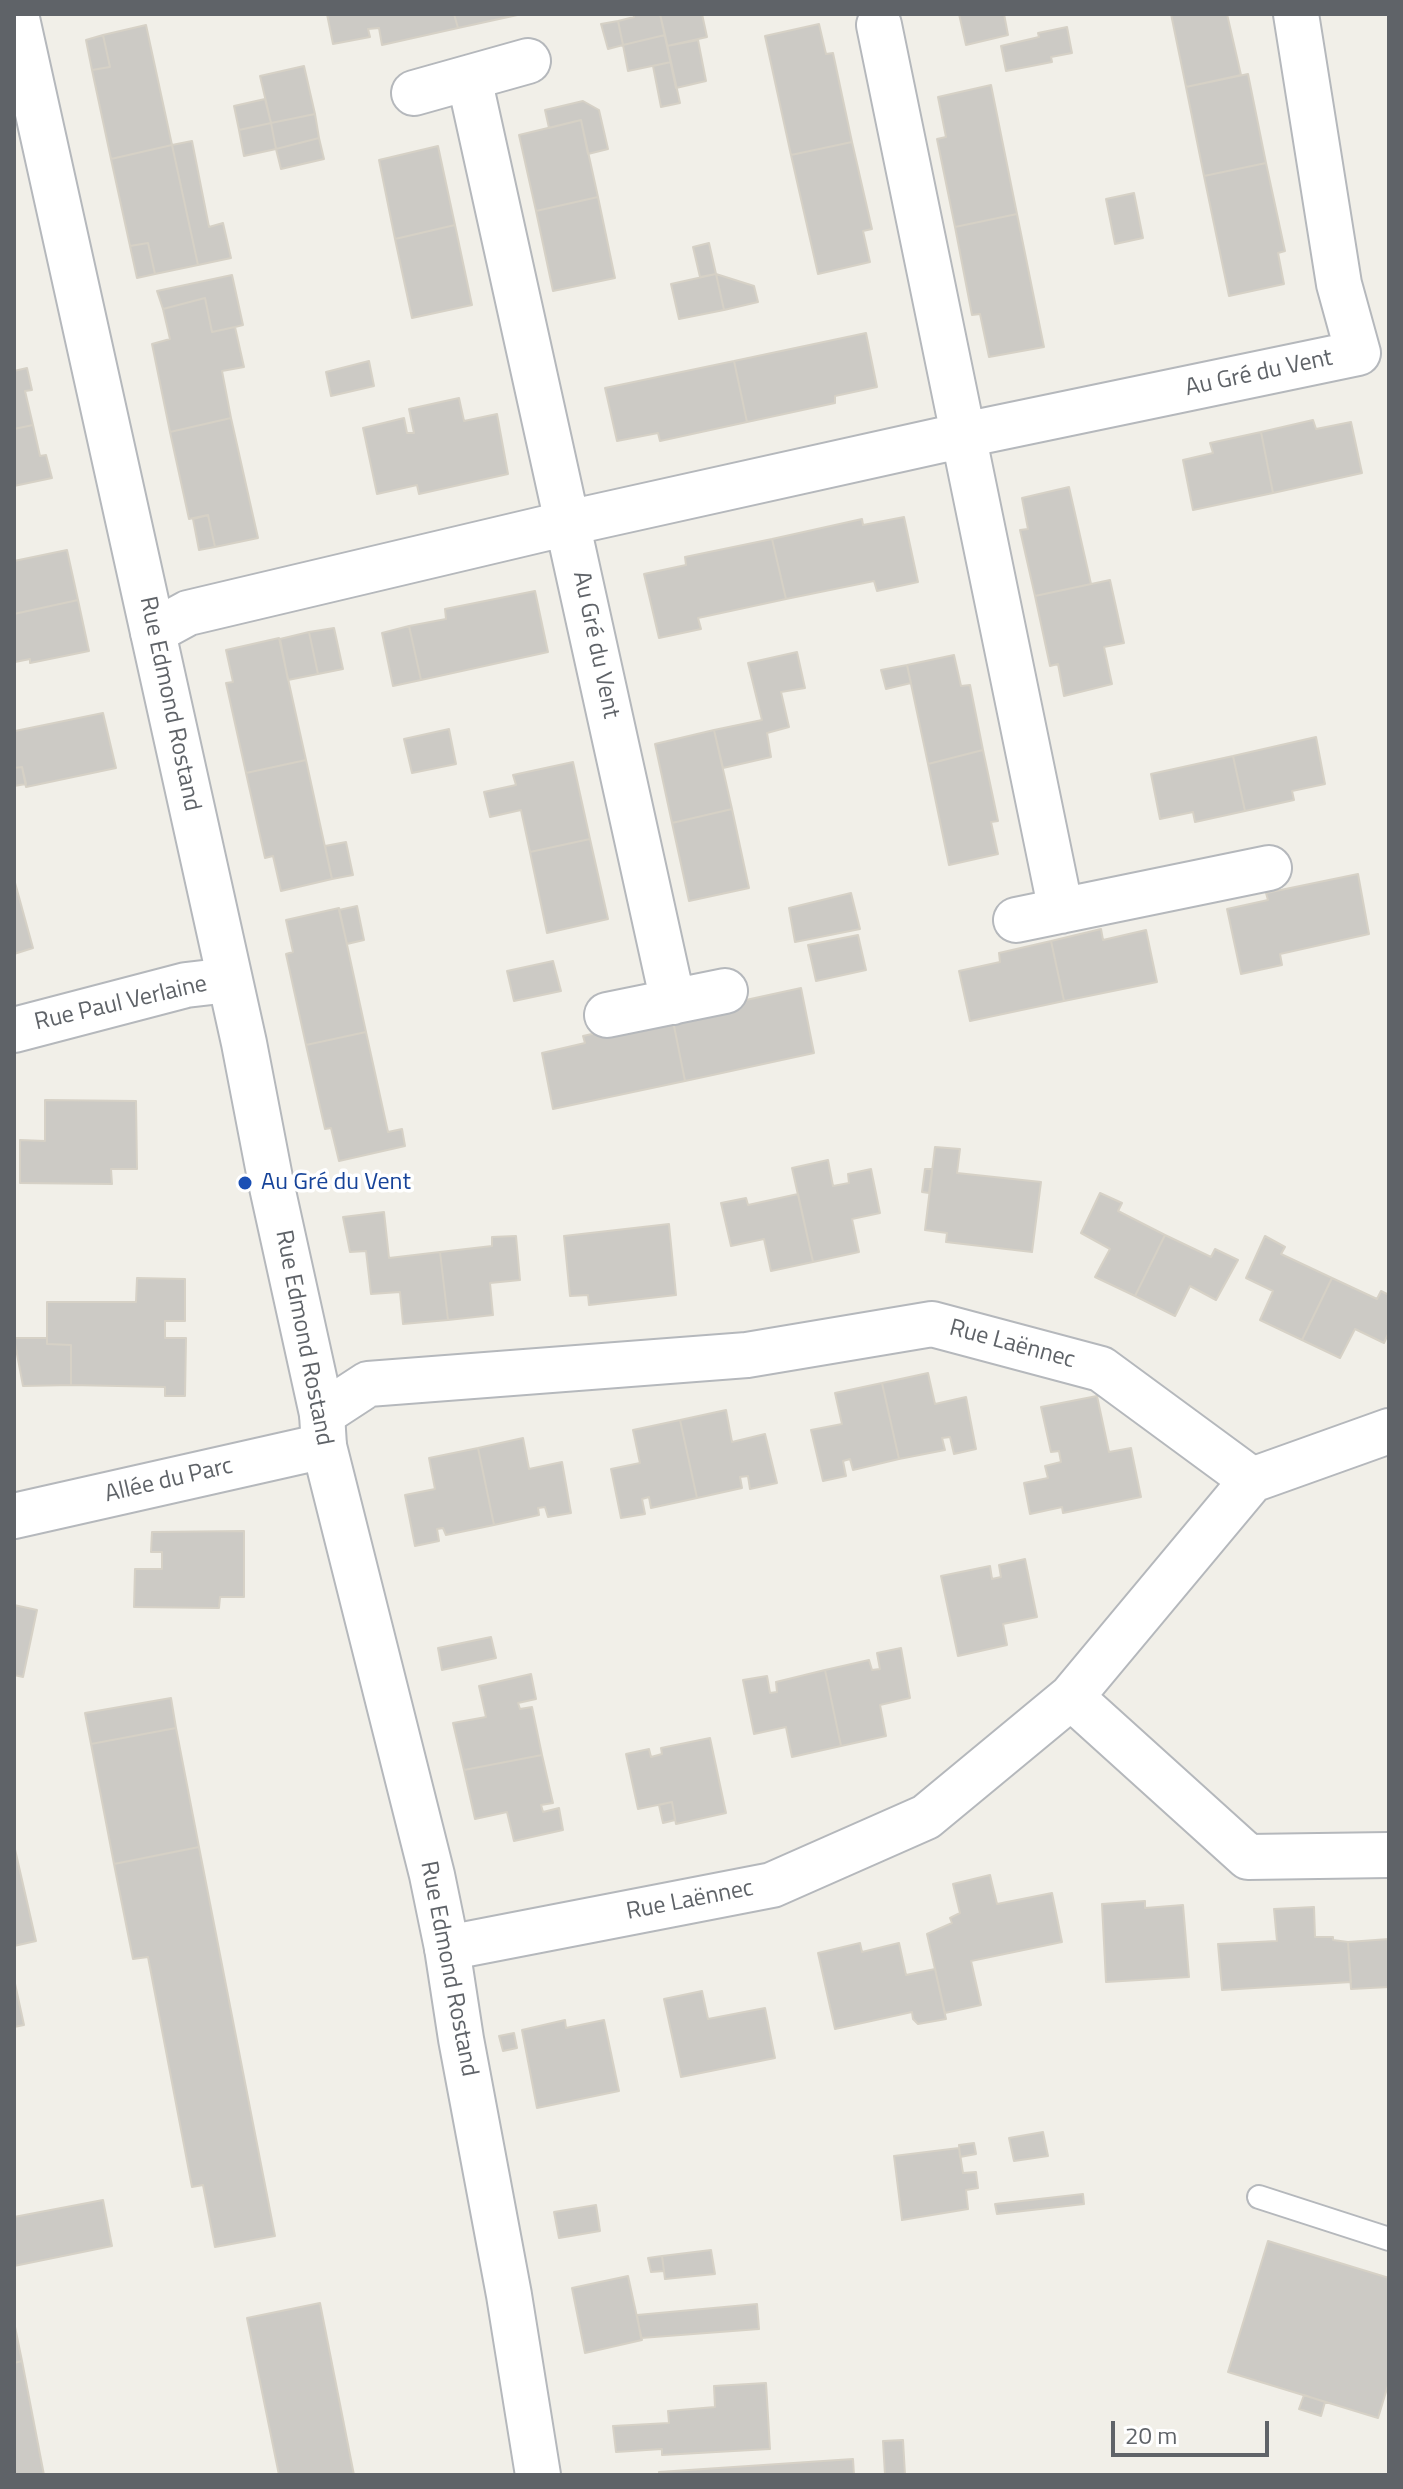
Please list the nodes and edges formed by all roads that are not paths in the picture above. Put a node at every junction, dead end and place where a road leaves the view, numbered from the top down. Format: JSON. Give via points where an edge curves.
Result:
{"nodes":[{"id":1,"x":16,"y":14,"type":"edge"},
{"id":2,"x":1296,"y":14,"type":"edge"},
{"id":3,"x":879,"y":25,"type":"dead end"},
{"id":4,"x":528,"y":61,"type":"dead end"},
{"id":5,"x":469,"y":78,"type":"junction"},
{"id":6,"x":414,"y":93,"type":"dead end"},
{"id":7,"x":964,"y":435,"type":"junction"},
{"id":8,"x":568,"y":523,"type":"junction"},
{"id":9,"x":153,"y":632,"type":"junction"},
{"id":10,"x":1269,"y":868,"type":"dead end"},
{"id":11,"x":1061,"y":911,"type":"junction"},
{"id":12,"x":1016,"y":920,"type":"dead end"},
{"id":13,"x":229,"y":980,"type":"junction"},
{"id":14,"x":725,"y":991,"type":"dead end"},
{"id":15,"x":673,"y":1002,"type":"junction"},
{"id":16,"x":607,"y":1015,"type":"dead end"},
{"id":17,"x":14,"y":1030,"type":"edge"},
{"id":18,"x":323,"y":1430,"type":"junction"},
{"id":19,"x":1389,"y":1431,"type":"edge"},
{"id":20,"x":1252,"y":1480,"type":"junction"},
{"id":21,"x":14,"y":1516,"type":"edge"},
{"id":22,"x":1071,"y":1697,"type":"junction"},
{"id":23,"x":1389,"y":1855,"type":"edge"},
{"id":24,"x":447,"y":1948,"type":"junction"},
{"id":25,"x":1259,"y":2197,"type":"dead end"},
{"id":26,"x":1389,"y":2239,"type":"edge"},
{"id":27,"x":538,"y":2475,"type":"edge"}],
"edges":[{"from":1,"to":9,"type":"street","name":"Rue Edmond Rostand"},
{"from":2,"to":7,"type":"street","name":"Au Gré du Vent","via":[[1339,284],[1358,353]]},
{"from":3,"to":7,"type":"street"},
{"from":4,"to":5,"type":"street"},
{"from":5,"to":6,"type":"street"},
{"from":5,"to":8,"type":"street","name":"Au Gré du Vent"},
{"from":7,"to":8,"type":"street","name":"Au Gré du Vent"},
{"from":7,"to":11,"type":"street"},
{"from":8,"to":9,"type":"street","name":"Au Gré du Vent","via":[[188,613]]},
{"from":8,"to":15,"type":"street","name":"Au Gré du Vent"},
{"from":9,"to":13,"type":"street","name":"Rue Edmond Rostand"},
{"from":10,"to":11,"type":"street"},
{"from":11,"to":12,"type":"street"},
{"from":13,"to":17,"type":"street","name":"Rue Paul Verlaine","via":[[186,985]]},
{"from":13,"to":18,"type":"street","name":"Rue Edmond Rostand"},
{"from":14,"to":15,"type":"street"},
{"from":15,"to":16,"type":"street"},
{"from":18,"to":20,"type":"street","name":"Rue Laënnec","via":[[368,1384],[747,1355],[932,1324],[1101,1369]]},
{"from":18,"to":21,"type":"street","name":"Allée du Parc"},
{"from":18,"to":24,"type":"street","name":"Rue Edmond Rostand"},
{"from":19,"to":20,"type":"street"},
{"from":20,"to":22,"type":"street","name":"Rue Laënnec"},
{"from":22,"to":23,"type":"street","via":[[1248,1857]]},
{"from":22,"to":24,"type":"street","name":"Rue Laënnec","via":[[926,1817],[772,1885]]},
{"from":24,"to":27,"type":"street","name":"Rue Edmond Rostand"},
{"from":25,"to":26,"type":"lane"}]}
